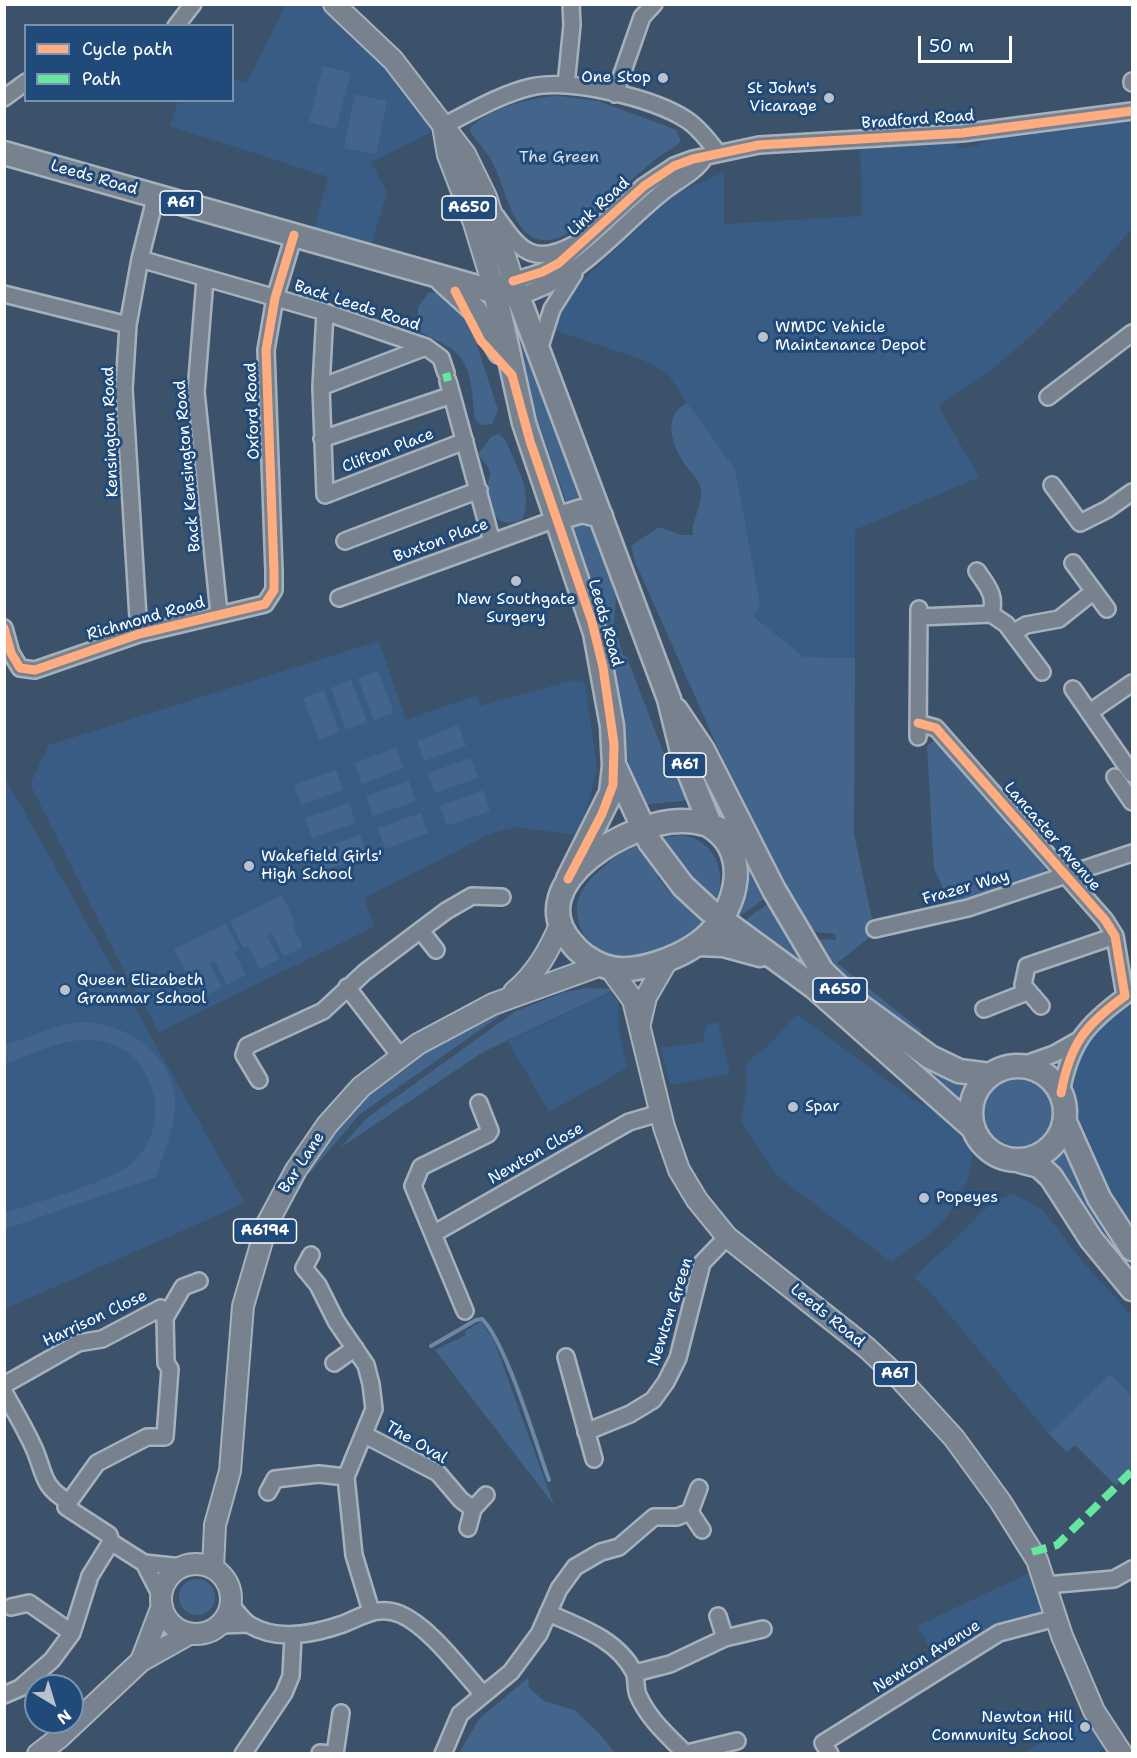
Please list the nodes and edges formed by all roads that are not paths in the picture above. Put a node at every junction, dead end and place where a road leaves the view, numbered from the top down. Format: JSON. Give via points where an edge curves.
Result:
{"nodes":[{"id":1,"x":193,"y":4,"type":"edge"},
{"id":2,"x":334,"y":4,"type":"edge"},
{"id":3,"x":571,"y":4,"type":"edge"},
{"id":4,"x":654,"y":4,"type":"edge"},
{"id":5,"x":178,"y":24,"type":"edge"},
{"id":6,"x":24,"y":83,"type":"edge"},
{"id":7,"x":566,"y":85,"type":"junction"},
{"id":8,"x":615,"y":93,"type":"junction"},
{"id":9,"x":4,"y":98,"type":"edge"},
{"id":10,"x":1132,"y":111,"type":"edge"},
{"id":11,"x":443,"y":126,"type":"junction"},
{"id":12,"x":4,"y":153,"type":"edge"},
{"id":13,"x":712,"y":155,"type":"junction"},
{"id":14,"x":156,"y":195,"type":"junction"},
{"id":15,"x":489,"y":206,"type":"junction"},
{"id":16,"x":591,"y":234,"type":"junction"},
{"id":17,"x":294,"y":235,"type":"junction"},
{"id":18,"x":140,"y":259,"type":"junction"},
{"id":19,"x":579,"y":267,"type":"junction"},
{"id":20,"x":435,"y":274,"type":"junction"},
{"id":21,"x":205,"y":279,"type":"junction"},
{"id":22,"x":509,"y":290,"type":"junction"},
{"id":23,"x":4,"y":294,"type":"edge"},
{"id":24,"x":275,"y":298,"type":"junction"},
{"id":25,"x":325,"y":312,"type":"junction"},
{"id":26,"x":128,"y":324,"type":"junction"},
{"id":27,"x":1132,"y":333,"type":"edge"},
{"id":28,"x":426,"y":347,"type":"junction"},
{"id":29,"x":538,"y":352,"type":"junction"},
{"id":30,"x":512,"y":375,"type":"junction"},
{"id":31,"x":449,"y":383,"type":"junction"},
{"id":32,"x":321,"y":387,"type":"junction"},
{"id":33,"x":1048,"y":397,"type":"dead end"},
{"id":34,"x":322,"y":439,"type":"junction"},
{"id":35,"x":465,"y":441,"type":"junction"},
{"id":36,"x":1052,"y":485,"type":"dead end"},
{"id":37,"x":478,"y":490,"type":"junction"},
{"id":38,"x":1132,"y":492,"type":"edge"},
{"id":39,"x":601,"y":516,"type":"junction"},
{"id":40,"x":556,"y":519,"type":"junction"},
{"id":41,"x":345,"y":541,"type":"dead end"},
{"id":42,"x":492,"y":542,"type":"junction"},
{"id":43,"x":1073,"y":563,"type":"dead end"},
{"id":44,"x":977,"y":571,"type":"dead end"},
{"id":45,"x":274,"y":590,"type":"joint"},
{"id":46,"x":1094,"y":591,"type":"junction"},
{"id":47,"x":339,"y":598,"type":"dead end"},
{"id":48,"x":1107,"y":609,"type":"dead end"},
{"id":49,"x":219,"y":613,"type":"junction"},
{"id":50,"x":991,"y":614,"type":"junction"},
{"id":51,"x":4,"y":628,"type":"edge"},
{"id":52,"x":1013,"y":633,"type":"junction"},
{"id":53,"x":139,"y":634,"type":"junction"},
{"id":54,"x":1042,"y":672,"type":"dead end"},
{"id":55,"x":1132,"y":683,"type":"edge"},
{"id":56,"x":1073,"y":689,"type":"dead end"},
{"id":57,"x":669,"y":699,"type":"junction"},
{"id":58,"x":1090,"y":712,"type":"junction"},
{"id":59,"x":614,"y":766,"type":"junction"},
{"id":60,"x":1132,"y":774,"type":"edge"},
{"id":61,"x":1115,"y":777,"type":"dead end"},
{"id":62,"x":1132,"y":802,"type":"edge"},
{"id":63,"x":711,"y":827,"type":"junction"},
{"id":64,"x":642,"y":828,"type":"junction"},
{"id":65,"x":748,"y":840,"type":"junction"},
{"id":66,"x":1132,"y":853,"type":"edge"},
{"id":67,"x":1066,"y":877,"type":"junction"},
{"id":68,"x":568,"y":879,"type":"junction"},
{"id":69,"x":502,"y":897,"type":"dead end"},
{"id":70,"x":721,"y":920,"type":"junction"},
{"id":71,"x":561,"y":923,"type":"junction"},
{"id":72,"x":875,"y":929,"type":"dead end"},
{"id":73,"x":422,"y":932,"type":"junction"},
{"id":74,"x":1115,"y":936,"type":"junction"},
{"id":75,"x":697,"y":944,"type":"junction"},
{"id":76,"x":436,"y":950,"type":"dead end"},
{"id":77,"x":668,"y":959,"type":"junction"},
{"id":78,"x":776,"y":959,"type":"junction"},
{"id":79,"x":605,"y":966,"type":"junction"},
{"id":80,"x":347,"y":987,"type":"junction"},
{"id":81,"x":1027,"y":992,"type":"junction"},
{"id":82,"x":507,"y":998,"type":"junction"},
{"id":83,"x":1041,"y":1006,"type":"dead end"},
{"id":84,"x":984,"y":1009,"type":"dead end"},
{"id":85,"x":639,"y":1028,"type":"junction"},
{"id":86,"x":1077,"y":1041,"type":"junction"},
{"id":87,"x":400,"y":1056,"type":"junction"},
{"id":88,"x":1020,"y":1066,"type":"junction"},
{"id":89,"x":990,"y":1075,"type":"junction"},
{"id":90,"x":260,"y":1080,"type":"dead end"},
{"id":91,"x":1061,"y":1093,"type":"junction"},
{"id":92,"x":479,"y":1104,"type":"dead end"},
{"id":93,"x":660,"y":1113,"type":"junction"},
{"id":94,"x":1065,"y":1122,"type":"junction"},
{"id":95,"x":973,"y":1128,"type":"junction"},
{"id":96,"x":1020,"y":1161,"type":"junction"},
{"id":97,"x":434,"y":1234,"type":"junction"},
{"id":98,"x":727,"y":1237,"type":"junction"},
{"id":99,"x":1132,"y":1249,"type":"edge"},
{"id":100,"x":312,"y":1255,"type":"dead end"},
{"id":101,"x":199,"y":1281,"type":"dead end"},
{"id":102,"x":1132,"y":1289,"type":"edge"},
{"id":103,"x":465,"y":1311,"type":"dead end"},
{"id":104,"x":165,"y":1318,"type":"junction"},
{"id":105,"x":355,"y":1348,"type":"junction"},
{"id":106,"x":566,"y":1357,"type":"dead end"},
{"id":107,"x":334,"y":1363,"type":"dead end"},
{"id":108,"x":4,"y":1385,"type":"edge"},
{"id":109,"x":4,"y":1392,"type":"edge"},
{"id":110,"x":586,"y":1432,"type":"junction"},
{"id":111,"x":365,"y":1435,"type":"junction"},
{"id":112,"x":594,"y":1459,"type":"dead end"},
{"id":113,"x":346,"y":1478,"type":"junction"},
{"id":114,"x":699,"y":1488,"type":"dead end"},
{"id":115,"x":268,"y":1492,"type":"dead end"},
{"id":116,"x":486,"y":1495,"type":"dead end"},
{"id":117,"x":69,"y":1502,"type":"junction"},
{"id":118,"x":473,"y":1509,"type":"junction"},
{"id":119,"x":690,"y":1512,"type":"junction"},
{"id":120,"x":215,"y":1525,"type":"junction"},
{"id":121,"x":468,"y":1528,"type":"dead end"},
{"id":122,"x":702,"y":1530,"type":"dead end"},
{"id":123,"x":111,"y":1542,"type":"junction"},
{"id":124,"x":144,"y":1563,"type":"junction"},
{"id":125,"x":185,"y":1566,"type":"junction"},
{"id":126,"x":213,"y":1568,"type":"junction"},
{"id":127,"x":1132,"y":1569,"type":"edge"},
{"id":128,"x":1046,"y":1585,"type":"junction"},
{"id":129,"x":161,"y":1601,"type":"junction"},
{"id":130,"x":231,"y":1605,"type":"junction"},
{"id":131,"x":11,"y":1607,"type":"dead end"},
{"id":132,"x":371,"y":1611,"type":"junction"},
{"id":133,"x":548,"y":1613,"type":"junction"},
{"id":134,"x":718,"y":1616,"type":"dead end"},
{"id":135,"x":1056,"y":1617,"type":"junction"},
{"id":136,"x":248,"y":1624,"type":"junction"},
{"id":137,"x":220,"y":1625,"type":"junction"},
{"id":138,"x":763,"y":1629,"type":"dead end"},
{"id":139,"x":72,"y":1633,"type":"junction"},
{"id":140,"x":189,"y":1634,"type":"junction"},
{"id":141,"x":293,"y":1636,"type":"junction"},
{"id":142,"x":725,"y":1638,"type":"junction"},
{"id":143,"x":141,"y":1660,"type":"junction"},
{"id":144,"x":635,"y":1674,"type":"junction"},
{"id":145,"x":482,"y":1693,"type":"junction"},
{"id":146,"x":4,"y":1695,"type":"edge"},
{"id":147,"x":341,"y":1713,"type":"dead end"},
{"id":148,"x":737,"y":1741,"type":"dead end"},
{"id":149,"x":827,"y":1748,"type":"edge"},
{"id":150,"x":328,"y":1753,"type":"edge"},
{"id":151,"x":684,"y":1753,"type":"edge"},
{"id":152,"x":38,"y":1754,"type":"edge"},
{"id":153,"x":243,"y":1754,"type":"edge"},
{"id":154,"x":443,"y":1754,"type":"edge"},
{"id":155,"x":1122,"y":1754,"type":"edge"}],
"edges":[{"from":1,"to":5,"type":"street"},
{"from":2,"to":11,"type":"main road","number":"A650","via":[[393,60]]},
{"from":3,"to":7,"type":"street"},
{"from":4,"to":8,"type":"street","via":[[642,17]]},
{"from":6,"to":9,"type":"street"},
{"from":7,"to":8,"type":"street"},
{"from":7,"to":11,"type":"street","via":[[518,91]]},
{"from":8,"to":13,"type":"street","via":[[673,114]]},
{"from":10,"to":13,"type":"street","name":"Bradford Road","via":[[962,133],[759,145]]},
{"from":11,"to":15,"type":"main road","number":"A650","via":[[465,154]]},
{"from":11,"to":22,"type":"main road","number":"A650","via":[[448,155],[474,223]]},
{"from":12,"to":14,"type":"highway","name":"Leeds Road","number":"A61"},
{"from":13,"to":16,"type":"street","name":"Link Road","via":[[682,162],[654,179]]},
{"from":13,"to":19,"type":"street","name":"Link Road","via":[[657,196]]},
{"from":14,"to":17,"type":"highway","name":"Leeds Road","number":"A61"},
{"from":14,"to":18,"type":"street","name":"Kensington Road"},
{"from":15,"to":16,"type":"street","via":[[516,242],[534,255],[557,252]]},
{"from":15,"to":22,"type":"main road","number":"A650"},
{"from":16,"to":22,"type":"street","name":"Link Road","via":[[553,267]]},
{"from":17,"to":20,"type":"highway","name":"Leeds Road","number":"A61"},
{"from":17,"to":24,"type":"street","name":"Oxford Road"},
{"from":18,"to":21,"type":"street","name":"Back Leeds Road"},
{"from":18,"to":26,"type":"street","name":"Kensington Road"},
{"from":19,"to":22,"type":"street","name":"Link Road","via":[[555,282]]},
{"from":19,"to":29,"type":"street","via":[[555,303]]},
{"from":20,"to":22,"type":"highway","name":"Leeds Road","number":"A61"},
{"from":20,"to":30,"type":"highway","via":[[476,311]]},
{"from":21,"to":24,"type":"street","name":"Back Leeds Road"},
{"from":21,"to":49,"type":"street","name":"Back Kensington Road","via":[[196,392]]},
{"from":22,"to":29,"type":"highway","name":"Leeds Road","number":"A61"},
{"from":22,"to":30,"type":"highway","name":"Leeds Road"},
{"from":23,"to":26,"type":"street"},
{"from":24,"to":25,"type":"street","name":"Back Leeds Road"},
{"from":24,"to":45,"type":"street","name":"Oxford Road","via":[[266,350]]},
{"from":25,"to":28,"type":"street","name":"Back Leeds Road"},
{"from":25,"to":32,"type":"street"},
{"from":26,"to":53,"type":"street","name":"Kensington Road","via":[[124,389]]},
{"from":27,"to":33,"type":"street"},
{"from":28,"to":31,"type":"street","name":"Back Leeds Road","via":[[441,358]]},
{"from":28,"to":32,"type":"street"},
{"from":29,"to":39,"type":"highway","name":"Leeds Road","number":"A61"},
{"from":30,"to":40,"type":"highway","name":"Leeds Road"},
{"from":31,"to":34,"type":"street"},
{"from":31,"to":35,"type":"street","name":"Back Leeds Road"},
{"from":32,"to":34,"type":"street"},
{"from":34,"to":35,"type":"street","name":"Clifton Place","via":[[326,495]]},
{"from":35,"to":37,"type":"street","name":"Back Leeds Road"},
{"from":36,"to":38,"type":"street","via":[[1080,524]]},
{"from":37,"to":41,"type":"street"},
{"from":37,"to":42,"type":"street","name":"Back Leeds Road"},
{"from":39,"to":40,"type":"highway","via":[[582,511]]},
{"from":39,"to":57,"type":"highway","name":"Leeds Road","number":"A61"},
{"from":40,"to":42,"type":"street","name":"Buxton Place"},
{"from":40,"to":59,"type":"highway","name":"Leeds Road","via":[[598,646],[612,726]]},
{"from":42,"to":47,"type":"street","name":"Buxton Place"},
{"from":43,"to":46,"type":"street"},
{"from":44,"to":50,"type":"street","via":[[992,592]]},
{"from":45,"to":49,"type":"street","name":"Richmond Road","via":[[265,604]]},
{"from":46,"to":48,"type":"street"},
{"from":46,"to":52,"type":"street","via":[[1059,619],[1026,625]]},
{"from":49,"to":53,"type":"street","name":"Richmond Road"},
{"from":50,"to":52,"type":"street"},
{"from":50,"to":67,"type":"street","name":"Lancaster Avenue","via":[[919,613],[918,730],[936,728]]},
{"from":51,"to":53,"type":"street","name":"Richmond Road","via":[[20,668],[35,670]]},
{"from":52,"to":54,"type":"street"},
{"from":55,"to":58,"type":"street"},
{"from":56,"to":58,"type":"street"},
{"from":57,"to":63,"type":"highway","name":"Leeds Road","number":"A61","via":[[684,760]]},
{"from":57,"to":65,"type":"highway","number":"A650","via":[[703,750]]},
{"from":58,"to":60,"type":"street"},
{"from":59,"to":64,"type":"highway","number":"A650"},
{"from":59,"to":68,"type":"highway","name":"Leeds Road","via":[[608,802]]},
{"from":61,"to":62,"type":"street"},
{"from":63,"to":64,"type":"highway","via":[[683,820]]},
{"from":63,"to":65,"type":"highway"},
{"from":63,"to":70,"type":"highway","number":"A61","via":[[728,845],[736,867],[732,896]]},
{"from":64,"to":68,"type":"highway","via":[[598,851]]},
{"from":64,"to":70,"type":"highway","number":"A650","via":[[674,877]]},
{"from":65,"to":89,"type":"highway","number":"A650","via":[[806,947],[838,989],[930,1057],[959,1071]]},
{"from":66,"to":67,"type":"street","name":"Frazer Way"},
{"from":67,"to":72,"type":"street","name":"Frazer Way","via":[[968,908]]},
{"from":67,"to":74,"type":"street","name":"Lancaster Avenue"},
{"from":68,"to":71,"type":"highway","name":"Leeds Road","via":[[560,901]]},
{"from":69,"to":73,"type":"street","via":[[472,896],[446,911]]},
{"from":70,"to":75,"type":"highway","number":"A61"},
{"from":70,"to":78,"type":"highway","number":"A650"},
{"from":71,"to":79,"type":"highway","number":"A61","via":[[573,945]]},
{"from":71,"to":82,"type":"main road","name":"Bar Lane","number":"A6194","via":[[536,970]]},
{"from":73,"to":76,"type":"street"},
{"from":73,"to":80,"type":"street"},
{"from":74,"to":81,"type":"street","via":[[1027,966],[1023,985]]},
{"from":74,"to":86,"type":"street","name":"Lancaster Avenue","via":[[1125,996]]},
{"from":75,"to":77,"type":"highway","number":"A61"},
{"from":75,"to":78,"type":"highway","via":[[723,945]]},
{"from":77,"to":79,"type":"highway","number":"A61","via":[[640,966]]},
{"from":77,"to":85,"type":"main road","name":"Leeds Road","number":"A61","via":[[646,997]]},
{"from":78,"to":95,"type":"highway","number":"A650","via":[[829,999]]},
{"from":79,"to":82,"type":"main road","name":"Bar Lane","number":"A6194"},
{"from":79,"to":85,"type":"main road","name":"Leeds Road","number":"A61","via":[[631,994]]},
{"from":80,"to":87,"type":"street"},
{"from":80,"to":90,"type":"street","via":[[322,1011],[247,1046],[244,1054]]},
{"from":81,"to":83,"type":"street"},
{"from":81,"to":84,"type":"street"},
{"from":82,"to":87,"type":"main road","name":"Bar Lane","number":"A6194"},
{"from":85,"to":93,"type":"main road","name":"Leeds Road","number":"A61"},
{"from":86,"to":88,"type":"street"},
{"from":86,"to":91,"type":"street","via":[[1066,1065]]},
{"from":87,"to":120,"type":"main road","name":"Bar Lane","number":"A6194","via":[[361,1087],[327,1125],[296,1170],[267,1224],[243,1306],[230,1471]]},
{"from":88,"to":89,"type":"highway"},
{"from":88,"to":91,"type":"highway","via":[[1043,1074]]},
{"from":89,"to":95,"type":"highway","via":[[979,1086],[972,1102]]},
{"from":91,"to":94,"type":"highway"},
{"from":92,"to":97,"type":"street","via":[[488,1134],[421,1167],[413,1182]]},
{"from":93,"to":97,"type":"street","name":"Newton Close","via":[[630,1122]]},
{"from":93,"to":98,"type":"main road","name":"Leeds Road","number":"A61","via":[[679,1170]]},
{"from":94,"to":96,"type":"highway","via":[[1049,1149]]},
{"from":94,"to":99,"type":"highway","via":[[1099,1198]]},
{"from":95,"to":96,"type":"highway","via":[[979,1141],[994,1155]]},
{"from":96,"to":102,"type":"highway","via":[[1040,1166],[1051,1177],[1091,1239]]},
{"from":97,"to":103,"type":"street"},
{"from":98,"to":110,"type":"street","name":"Newton Green","via":[[702,1263],[678,1358],[653,1400]]},
{"from":98,"to":128,"type":"main road","name":"Leeds Road","number":"A61","via":[[834,1320],[901,1380],[954,1438],[1000,1501],[1037,1560]]},
{"from":100,"to":105,"type":"street","via":[[304,1268]]},
{"from":101,"to":104,"type":"street","name":"Harrison Close","via":[[183,1287]]},
{"from":104,"to":108,"type":"street","name":"Harrison Close","via":[[161,1308],[102,1339],[78,1343]]},
{"from":104,"to":117,"type":"street","name":"Harrison Close","via":[[166,1363],[170,1369],[165,1437],[147,1437],[97,1463]]},
{"from":105,"to":107,"type":"street"},
{"from":105,"to":111,"type":"street","via":[[366,1365],[374,1409]]},
{"from":106,"to":110,"type":"street"},
{"from":109,"to":117,"type":"street","via":[[34,1449],[44,1480]]},
{"from":110,"to":112,"type":"street"},
{"from":111,"to":113,"type":"street"},
{"from":111,"to":118,"type":"street","name":"The Oval","via":[[438,1473]]},
{"from":113,"to":115,"type":"street","via":[[319,1474],[275,1479]]},
{"from":113,"to":132,"type":"street","via":[[354,1555]]},
{"from":114,"to":119,"type":"street"},
{"from":116,"to":118,"type":"street"},
{"from":117,"to":123,"type":"street","via":[[66,1508],[109,1534]]},
{"from":118,"to":121,"type":"street"},
{"from":119,"to":122,"type":"street"},
{"from":119,"to":133,"type":"street","via":[[677,1517],[654,1517],[619,1547],[575,1567]]},
{"from":120,"to":125,"type":"main road","name":"Bar Lane","number":"A6194"},
{"from":120,"to":126,"type":"main road","name":"Bar Lane","number":"A6194"},
{"from":123,"to":124,"type":"street"},
{"from":123,"to":139,"type":"street","via":[[90,1576]]},
{"from":124,"to":125,"type":"street"},
{"from":124,"to":129,"type":"street"},
{"from":125,"to":126,"type":"main road","via":[[200,1564]]},
{"from":125,"to":129,"type":"main road","number":"A6194","via":[[168,1578]]},
{"from":126,"to":130,"type":"main road","via":[[228,1584]]},
{"from":127,"to":128,"type":"street","via":[[1114,1579]]},
{"from":128,"to":135,"type":"main road","name":"Leeds Road","number":"A61"},
{"from":129,"to":140,"type":"main road","via":[[171,1624]]},
{"from":129,"to":143,"type":"main road","number":"A6194"},
{"from":130,"to":136,"type":"street"},
{"from":130,"to":137,"type":"main road"},
{"from":131,"to":139,"type":"street","via":[[28,1603]]},
{"from":132,"to":141,"type":"street","via":[[324,1630]]},
{"from":132,"to":145,"type":"street","via":[[384,1610],[416,1623]]},
{"from":133,"to":144,"type":"street","via":[[599,1636]]},
{"from":133,"to":145,"type":"street","via":[[539,1635],[511,1672]]},
{"from":134,"to":142,"type":"street"},
{"from":135,"to":149,"type":"street","name":"Newton Avenue","via":[[999,1633]]},
{"from":135,"to":155,"type":"main road","name":"Leeds Road","number":"A61","via":[[1094,1711]]},
{"from":136,"to":137,"type":"street"},
{"from":136,"to":141,"type":"street"},
{"from":137,"to":140,"type":"main road","number":"A6194","via":[[205,1633]]},
{"from":138,"to":142,"type":"street"},
{"from":139,"to":146,"type":"street","via":[[52,1660],[20,1688]]},
{"from":140,"to":143,"type":"main road","number":"A6194"},
{"from":141,"to":153,"type":"street","via":[[291,1676],[284,1693]]},
{"from":142,"to":144,"type":"street","via":[[670,1664]]},
{"from":143,"to":152,"type":"main road","number":"A6194"},
{"from":144,"to":151,"type":"street","via":[[637,1691],[648,1715]]},
{"from":145,"to":154,"type":"street","via":[[460,1714]]},
{"from":147,"to":150,"type":"street"},
{"from":148,"to":151,"type":"street"}]}
